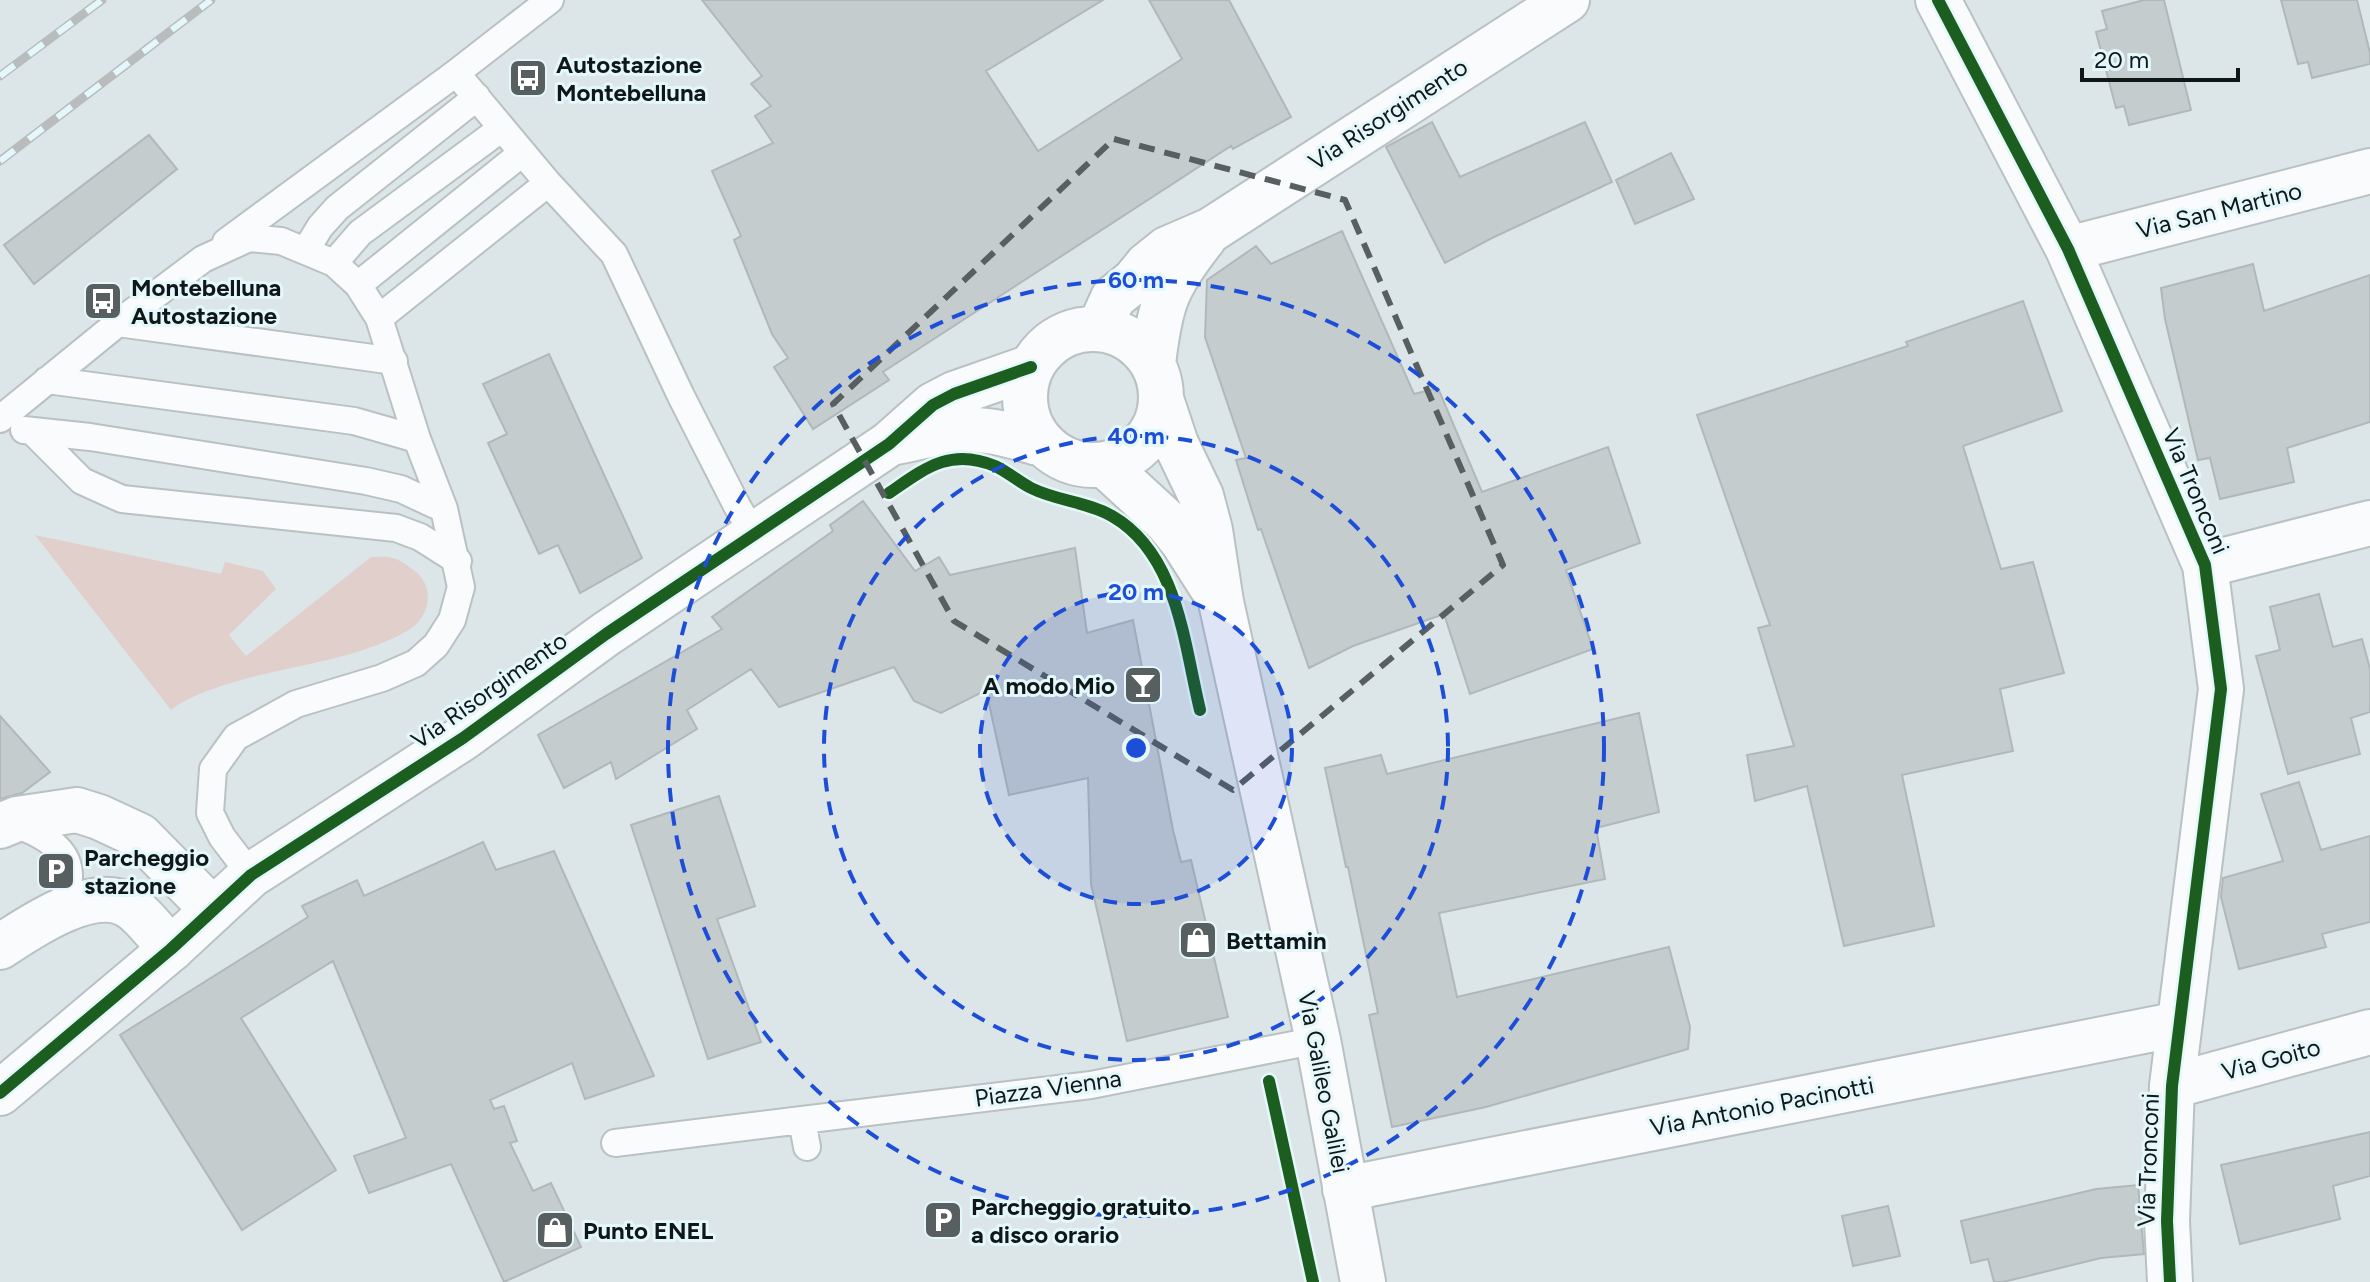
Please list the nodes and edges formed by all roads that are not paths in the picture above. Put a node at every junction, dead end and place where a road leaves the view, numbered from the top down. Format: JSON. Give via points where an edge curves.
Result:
{"nodes":[{"id":1,"x":550,"y":0,"type":"edge"},
{"id":2,"x":1567,"y":0,"type":"edge"},
{"id":3,"x":1938,"y":0,"type":"edge"},
{"id":4,"x":456,"y":73,"type":"junction"},
{"id":5,"x":477,"y":97,"type":"junction"},
{"id":6,"x":502,"y":128,"type":"junction"},
{"id":7,"x":522,"y":153,"type":"junction"},
{"id":8,"x":2370,"y":171,"type":"edge"},
{"id":9,"x":548,"y":183,"type":"junction"},
{"id":10,"x":1211,"y":230,"type":"junction"},
{"id":11,"x":2068,"y":249,"type":"junction"},
{"id":12,"x":306,"y":250,"type":"junction"},
{"id":13,"x":203,"y":259,"type":"junction"},
{"id":14,"x":334,"y":263,"type":"junction"},
{"id":15,"x":358,"y":285,"type":"junction"},
{"id":16,"x":379,"y":318,"type":"junction"},
{"id":17,"x":118,"y":323,"type":"junction"},
{"id":18,"x":1099,"y":329,"type":"junction"},
{"id":19,"x":394,"y":361,"type":"junction"},
{"id":20,"x":1031,"y":367,"type":"junction"},
{"id":21,"x":47,"y":380,"type":"junction"},
{"id":22,"x":1158,"y":383,"type":"junction"},
{"id":23,"x":0,"y":419,"type":"edge"},
{"id":24,"x":0,"y":426,"type":"edge"},
{"id":25,"x":33,"y":432,"type":"junction"},
{"id":26,"x":417,"y":439,"type":"junction"},
{"id":27,"x":889,"y":444,"type":"junction"},
{"id":28,"x":1042,"y":444,"type":"junction"},
{"id":29,"x":1105,"y":465,"type":"junction"},
{"id":30,"x":444,"y":509,"type":"junction"},
{"id":31,"x":2370,"y":523,"type":"edge"},
{"id":32,"x":754,"y":535,"type":"junction"},
{"id":33,"x":458,"y":561,"type":"junction"},
{"id":34,"x":2205,"y":565,"type":"junction"},
{"id":35,"x":1221,"y":602,"type":"junction"},
{"id":36,"x":4,"y":824,"type":"edge"},
{"id":37,"x":251,"y":875,"type":"junction"},
{"id":38,"x":213,"y":910,"type":"junction"},
{"id":39,"x":59,"y":913,"type":"junction"},
{"id":40,"x":0,"y":947,"type":"edge"},
{"id":41,"x":171,"y":949,"type":"junction"},
{"id":42,"x":2179,"y":1024,"type":"junction"},
{"id":43,"x":2370,"y":1032,"type":"edge"},
{"id":44,"x":1318,"y":1040,"type":"junction"},
{"id":45,"x":2172,"y":1086,"type":"junction"},
{"id":46,"x":0,"y":1093,"type":"edge"},
{"id":47,"x":802,"y":1120,"type":"junction"},
{"id":48,"x":615,"y":1143,"type":"dead end"},
{"id":49,"x":807,"y":1147,"type":"dead end"},
{"id":50,"x":1345,"y":1189,"type":"junction"},
{"id":51,"x":1363,"y":1282,"type":"edge"},
{"id":52,"x":2170,"y":1282,"type":"edge"}],
"edges":[{"from":1,"to":4,"type":"lane"},
{"from":2,"to":10,"type":"street","name":"Via Risorgimento"},
{"from":3,"to":11,"type":"street","name":"Via Tronconi"},
{"from":4,"to":5,"type":"lane"},
{"from":4,"to":13,"type":"lane"},
{"from":5,"to":6,"type":"lane"},
{"from":5,"to":12,"type":"lane","via":[[337,208]]},
{"from":6,"to":7,"type":"lane"},
{"from":6,"to":14,"type":"lane","via":[[360,233]]},
{"from":7,"to":9,"type":"lane"},
{"from":7,"to":15,"type":"lane"},
{"from":8,"to":11,"type":"street","name":"Via San Martino"},
{"from":9,"to":16,"type":"lane"},
{"from":9,"to":32,"type":"lane","via":[[614,254]]},
{"from":10,"to":18,"type":"street","name":"Via Risorgimento","via":[[1167,249],[1147,265],[1113,298]]},
{"from":10,"to":22,"type":"street","name":"Via Risorgimento","via":[[1165,296],[1157,325]]},
{"from":11,"to":34,"type":"street","name":"Via Tronconi"},
{"from":12,"to":13,"type":"lane","via":[[249,238]]},
{"from":12,"to":14,"type":"lane"},
{"from":13,"to":17,"type":"lane"},
{"from":14,"to":15,"type":"lane"},
{"from":15,"to":16,"type":"lane"},
{"from":16,"to":19,"type":"lane"},
{"from":17,"to":19,"type":"lane"},
{"from":17,"to":21,"type":"lane"},
{"from":18,"to":20,"type":"street","name":"Via Risorgimento","via":[[1060,337]]},
{"from":18,"to":22,"type":"street","via":[[1121,334],[1139,346]]},
{"from":19,"to":26,"type":"lane"},
{"from":20,"to":27,"type":"street","name":"Via Risorgimento","via":[[933,405]]},
{"from":20,"to":28,"type":"street","via":[[1026,407]]},
{"from":21,"to":23,"type":"lane"},
{"from":21,"to":26,"type":"lane","via":[[354,421]]},
{"from":22,"to":29,"type":"street","name":"Via Risorgimento","via":[[1157,424],[1127,458]]},
{"from":22,"to":35,"type":"street","name":"Via Galileo Galilei","via":[[1176,444],[1201,496]]},
{"from":24,"to":25,"type":"lane"},
{"from":25,"to":30,"type":"lane","via":[[366,481],[401,489]]},
{"from":25,"to":33,"type":"lane","via":[[82,481],[122,499],[396,528]]},
{"from":26,"to":30,"type":"lane"},
{"from":27,"to":28,"type":"street","name":"Via Risorgimento","via":[[972,430]]},
{"from":27,"to":32,"type":"street","name":"Via Risorgimento"},
{"from":28,"to":29,"type":"street","name":"Via Risorgimento","via":[[1082,466]]},
{"from":29,"to":35,"type":"street","name":"Via Galileo Galilei","via":[[1166,521]]},
{"from":30,"to":33,"type":"lane"},
{"from":31,"to":34,"type":"street"},
{"from":32,"to":37,"type":"street","name":"Via Risorgimento","via":[[463,738]]},
{"from":33,"to":37,"type":"lane","via":[[461,587],[452,620],[416,663],[296,704],[236,737],[213,769],[210,813]]},
{"from":34,"to":42,"type":"street","name":"Via Tronconi","via":[[2221,689]]},
{"from":35,"to":44,"type":"street","name":"Via Galileo Galilei"},
{"from":36,"to":38,"type":"street","via":[[77,810],[99,817],[140,836]]},
{"from":36,"to":39,"type":"lane","via":[[34,831],[67,860],[70,878]]},
{"from":37,"to":38,"type":"street","name":"Via Risorgimento"},
{"from":38,"to":41,"type":"street","name":"Via Risorgimento"},
{"from":39,"to":40,"type":"street"},
{"from":39,"to":41,"type":"street","via":[[100,899],[119,901]]},
{"from":41,"to":46,"type":"street","name":"Via Risorgimento"},
{"from":42,"to":45,"type":"street","name":"Via Tronconi"},
{"from":42,"to":50,"type":"street","name":"Via Antonio Pacinotti"},
{"from":43,"to":45,"type":"street","name":"Via Goito"},
{"from":44,"to":47,"type":"lane","name":"Piazza Vienna","via":[[1091,1085]]},
{"from":44,"to":50,"type":"street","name":"Via Galileo Galilei"},
{"from":45,"to":52,"type":"street","name":"Via Tronconi"},
{"from":47,"to":48,"type":"lane","name":"Piazza Vienna"},
{"from":47,"to":49,"type":"lane"},
{"from":50,"to":51,"type":"street","name":"Via Galileo Galilei"}]}
